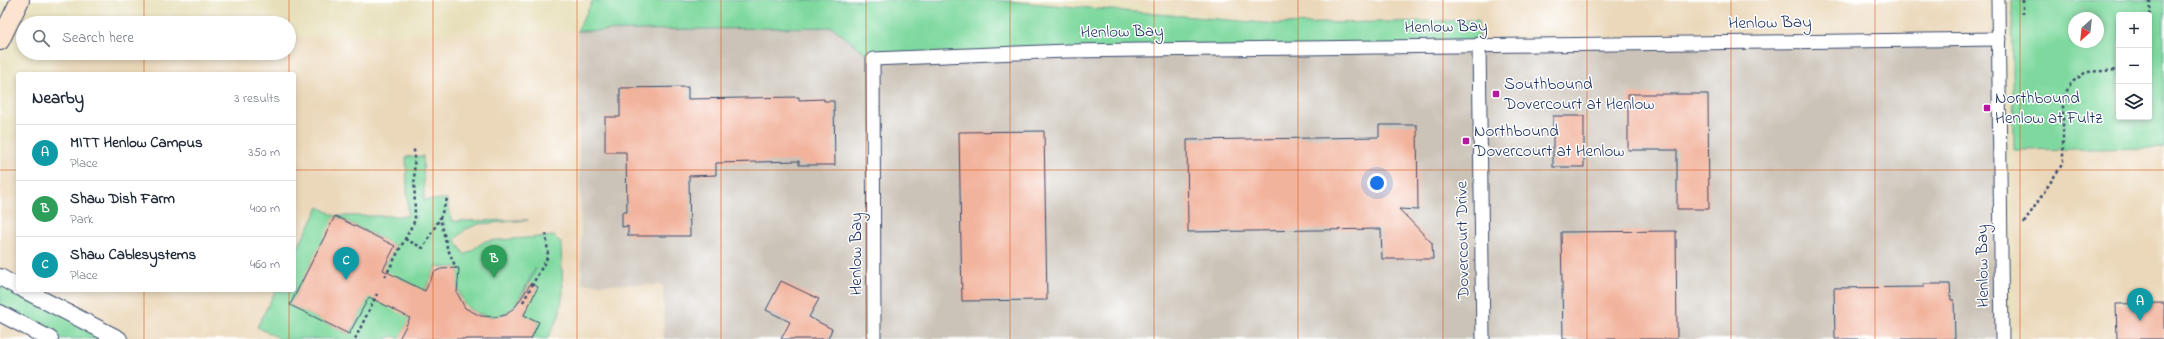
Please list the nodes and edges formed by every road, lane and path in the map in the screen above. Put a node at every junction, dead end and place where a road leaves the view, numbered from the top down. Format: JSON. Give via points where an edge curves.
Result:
{"nodes":[{"id":1,"x":20,"y":0,"type":"edge"},
{"id":2,"x":1998,"y":0,"type":"edge"},
{"id":3,"x":2023,"y":0,"type":"edge"},
{"id":4,"x":2150,"y":0,"type":"edge"},
{"id":5,"x":2150,"y":12,"type":"edge"},
{"id":6,"x":2023,"y":14,"type":"dead end"},
{"id":7,"x":1999,"y":39,"type":"junction"},
{"id":8,"x":0,"y":42,"type":"edge"},
{"id":9,"x":1478,"y":44,"type":"junction"},
{"id":10,"x":2116,"y":70,"type":"edge"},
{"id":11,"x":414,"y":147,"type":"dead end"},
{"id":12,"x":447,"y":199,"type":"dead end"},
{"id":13,"x":440,"y":218,"type":"junction"},
{"id":14,"x":2024,"y":223,"type":"dead end"},
{"id":15,"x":546,"y":230,"type":"dead end"},
{"id":16,"x":405,"y":239,"type":"junction"},
{"id":17,"x":456,"y":268,"type":"dead end"},
{"id":18,"x":385,"y":277,"type":"dead end"},
{"id":19,"x":0,"y":278,"type":"edge"},
{"id":20,"x":16,"y":286,"type":"edge"},
{"id":21,"x":28,"y":292,"type":"edge"},
{"id":22,"x":377,"y":294,"type":"dead end"},
{"id":23,"x":523,"y":302,"type":"dead end"},
{"id":24,"x":0,"y":313,"type":"edge"},
{"id":25,"x":50,"y":339,"type":"edge"},
{"id":26,"x":119,"y":339,"type":"edge"},
{"id":27,"x":355,"y":339,"type":"edge"},
{"id":28,"x":874,"y":339,"type":"edge"},
{"id":29,"x":1483,"y":339,"type":"edge"},
{"id":30,"x":2002,"y":339,"type":"edge"}],
"edges":[{"from":1,"to":8,"type":"main road"},
{"from":2,"to":7,"type":"street"},
{"from":3,"to":6,"type":"path"},
{"from":4,"to":5,"type":"path"},
{"from":7,"to":9,"type":"street","name":"Henlow Bay"},
{"from":7,"to":30,"type":"street","name":"Henlow Bay"},
{"from":9,"to":28,"type":"street","name":"Henlow Bay","via":[[1074,51],[873,59]]},
{"from":9,"to":29,"type":"street","name":"Dovercourt Drive"},
{"from":10,"to":14,"type":"path","via":[[2086,72],[2071,83],[2063,98],[2063,162]]},
{"from":11,"to":16,"type":"path","via":[[415,220]]},
{"from":12,"to":13,"type":"path"},
{"from":13,"to":16,"type":"path","via":[[423,248]]},
{"from":13,"to":17,"type":"path","via":[[447,247]]},
{"from":15,"to":23,"type":"path","via":[[548,256]]},
{"from":16,"to":18,"type":"path"},
{"from":19,"to":20,"type":"street"},
{"from":21,"to":26,"type":"street"},
{"from":22,"to":27,"type":"path"},
{"from":24,"to":25,"type":"street"}]}
